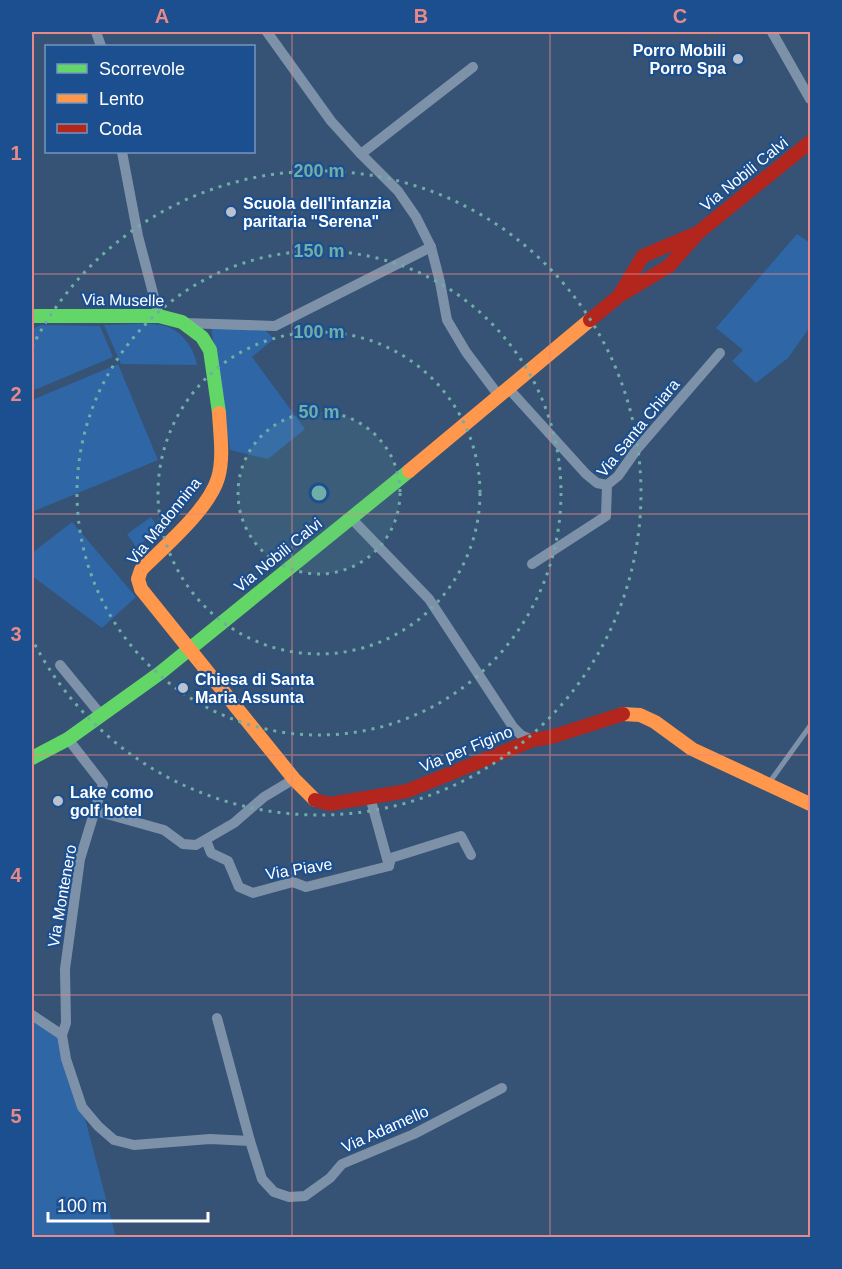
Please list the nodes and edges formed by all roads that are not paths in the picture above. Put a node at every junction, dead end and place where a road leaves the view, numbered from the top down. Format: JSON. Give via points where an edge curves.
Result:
{"nodes":[{"id":1,"x":267,"y":32,"type":"edge"},
{"id":2,"x":772,"y":32,"type":"edge"},
{"id":3,"x":473,"y":67,"type":"dead end"},
{"id":4,"x":810,"y":99,"type":"edge"},
{"id":5,"x":810,"y":142,"type":"edge"},
{"id":6,"x":122,"y":153,"type":"edge"},
{"id":7,"x":361,"y":154,"type":"junction"},
{"id":8,"x":699,"y":232,"type":"junction"},
{"id":9,"x":431,"y":247,"type":"junction"},
{"id":10,"x":619,"y":296,"type":"junction"},
{"id":11,"x":32,"y":316,"type":"edge"},
{"id":12,"x":159,"y":316,"type":"junction"},
{"id":13,"x":183,"y":323,"type":"junction"},
{"id":14,"x":720,"y":353,"type":"dead end"},
{"id":15,"x":215,"y":376,"type":"joint"},
{"id":16,"x":504,"y":392,"type":"junction"},
{"id":17,"x":607,"y":485,"type":"junction"},
{"id":18,"x":350,"y":518,"type":"junction"},
{"id":19,"x":532,"y":564,"type":"dead end"},
{"id":20,"x":189,"y":648,"type":"junction"},
{"id":21,"x":60,"y":665,"type":"dead end"},
{"id":22,"x":101,"y":716,"type":"junction"},
{"id":23,"x":810,"y":726,"type":"edge"},
{"id":24,"x":68,"y":739,"type":"junction"},
{"id":25,"x":533,"y":740,"type":"junction"},
{"id":26,"x":32,"y":758,"type":"edge"},
{"id":27,"x":294,"y":778,"type":"junction"},
{"id":28,"x":768,"y":785,"type":"junction"},
{"id":29,"x":370,"y":797,"type":"junction"},
{"id":30,"x":810,"y":804,"type":"edge"},
{"id":31,"x":96,"y":811,"type":"junction"},
{"id":32,"x":201,"y":843,"type":"junction"},
{"id":33,"x":471,"y":855,"type":"dead end"},
{"id":34,"x":389,"y":866,"type":"junction"},
{"id":35,"x":32,"y":1015,"type":"edge"},
{"id":36,"x":217,"y":1018,"type":"dead end"},
{"id":37,"x":62,"y":1035,"type":"junction"},
{"id":38,"x":502,"y":1088,"type":"dead end"},
{"id":39,"x":250,"y":1141,"type":"junction"}],
"edges":[{"from":1,"to":7,"type":"street","via":[[331,121]]},
{"from":2,"to":4,"type":"street"},
{"from":3,"to":7,"type":"street"},
{"from":5,"to":8,"type":"street","name":"Via Nobili Calvi"},
{"from":6,"to":12,"type":"street"},
{"from":7,"to":9,"type":"street","via":[[398,191]]},
{"from":8,"to":10,"type":"street","name":"Via Nobili Calvi","via":[[669,266]]},
{"from":8,"to":10,"type":"street","name":"Via Nobili Calvi","via":[[643,256]]},
{"from":9,"to":13,"type":"street","via":[[275,326]]},
{"from":9,"to":16,"type":"street","via":[[447,320],[466,352]]},
{"from":10,"to":16,"type":"street","name":"Via Nobili Calvi"},
{"from":11,"to":12,"type":"street","name":"Via Muselle"},
{"from":12,"to":13,"type":"street","name":"Via Muselle"},
{"from":13,"to":15,"type":"street","name":"Via Muselle","via":[[210,349]]},
{"from":14,"to":17,"type":"street","name":"Via Santa Chiara"},
{"from":15,"to":20,"type":"street","name":"Via Madonnina","via":[[222,457],[219,478],[209,498],[141,570],[138,579],[141,589]]},
{"from":16,"to":17,"type":"street","via":[[586,474]]},
{"from":16,"to":18,"type":"street","name":"Via Nobili Calvi"},
{"from":17,"to":19,"type":"street","name":"Via Santa Chiara","via":[[606,516]]},
{"from":18,"to":20,"type":"street","name":"Via Nobili Calvi"},
{"from":18,"to":25,"type":"street","via":[[429,599],[513,727]]},
{"from":20,"to":22,"type":"street","name":"Via Nobili Calvi"},
{"from":20,"to":27,"type":"street","name":"Via Madonnina"},
{"from":21,"to":22,"type":"street"},
{"from":22,"to":24,"type":"street","name":"Via Nobili Calvi"},
{"from":23,"to":28,"type":"lane"},
{"from":24,"to":26,"type":"street","name":"Via Nobili Calvi"},
{"from":24,"to":31,"type":"street","name":"Via Montenero","via":[[103,784]]},
{"from":25,"to":28,"type":"street","name":"Via per Figino","via":[[624,714],[640,715],[692,749]]},
{"from":25,"to":29,"type":"street","name":"Via per Figino","via":[[407,790]]},
{"from":27,"to":29,"type":"street","name":"Via per Figino","via":[[314,800],[330,804]]},
{"from":27,"to":32,"type":"street"},
{"from":28,"to":30,"type":"street"},
{"from":29,"to":34,"type":"street"},
{"from":31,"to":32,"type":"street","via":[[164,830],[183,844]]},
{"from":31,"to":37,"type":"street","name":"Via Montenero","via":[[80,859],[71,918],[65,969],[66,1023]]},
{"from":32,"to":34,"type":"street","name":"Via Piave","via":[[228,861],[239,887],[253,893],[293,882],[306,887]]},
{"from":33,"to":34,"type":"street","name":"Via Piave","via":[[461,836],[391,858]]},
{"from":35,"to":37,"type":"street"},
{"from":36,"to":39,"type":"street"},
{"from":37,"to":39,"type":"street","name":"Via Montenero","via":[[82,1107],[114,1140],[134,1145],[210,1139]]},
{"from":38,"to":39,"type":"street","name":"Via Adamello","via":[[414,1134],[342,1164],[305,1197],[274,1192],[262,1179]]}]}
